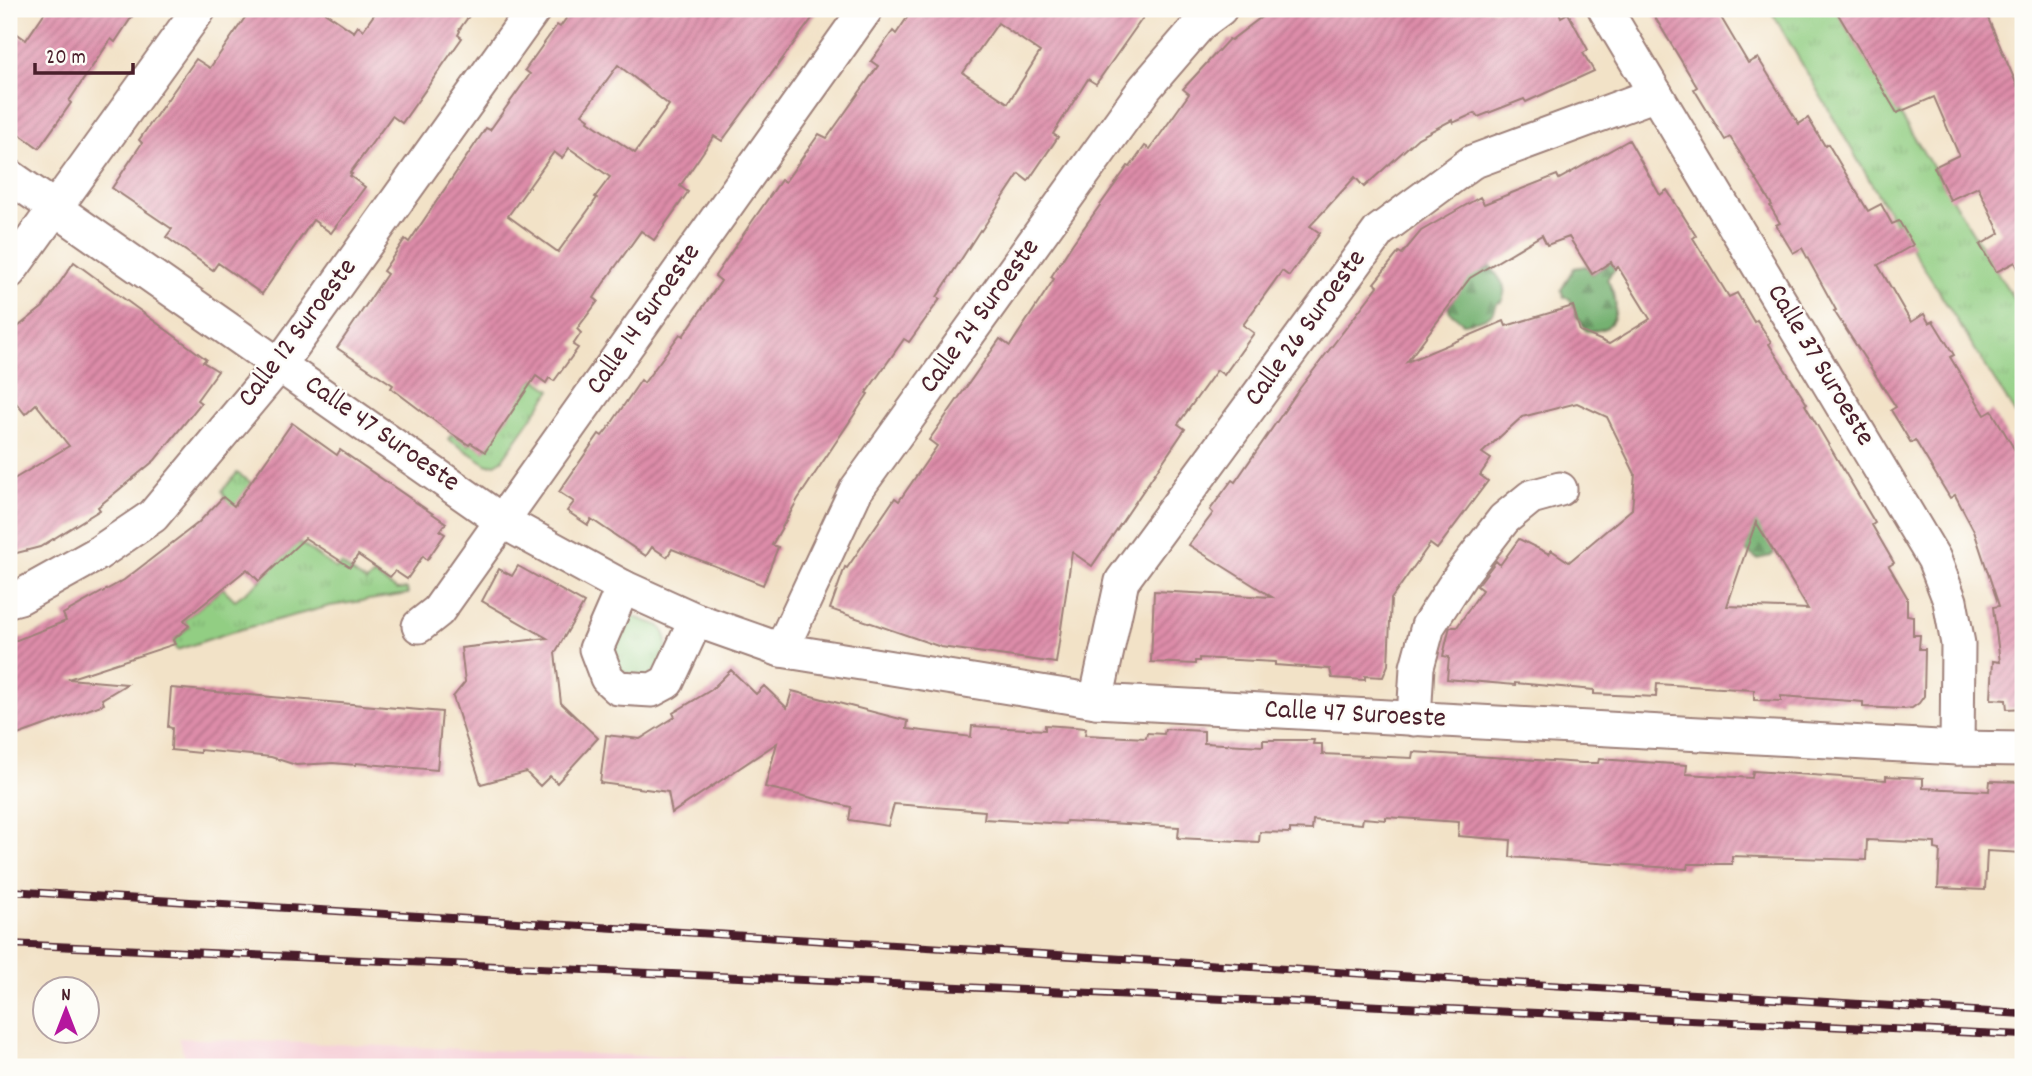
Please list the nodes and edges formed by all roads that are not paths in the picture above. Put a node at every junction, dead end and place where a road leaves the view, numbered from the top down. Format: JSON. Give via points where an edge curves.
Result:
{"nodes":[{"id":1,"x":199,"y":9,"type":"edge"},
{"id":2,"x":534,"y":9,"type":"edge"},
{"id":3,"x":866,"y":9,"type":"edge"},
{"id":4,"x":1220,"y":9,"type":"edge"},
{"id":5,"x":1605,"y":9,"type":"edge"},
{"id":6,"x":1656,"y":94,"type":"junction"},
{"id":7,"x":9,"y":176,"type":"edge"},
{"id":8,"x":56,"y":209,"type":"junction"},
{"id":9,"x":9,"y":272,"type":"edge"},
{"id":10,"x":280,"y":364,"type":"junction"},
{"id":11,"x":1560,"y":488,"type":"dead end"},
{"id":12,"x":502,"y":521,"type":"junction"},
{"id":13,"x":623,"y":587,"type":"junction"},
{"id":14,"x":9,"y":600,"type":"edge"},
{"id":15,"x":696,"y":620,"type":"junction"},
{"id":16,"x":419,"y":626,"type":"dead end"},
{"id":17,"x":781,"y":650,"type":"junction"},
{"id":18,"x":1096,"y":701,"type":"junction"},
{"id":19,"x":1414,"y":719,"type":"junction"},
{"id":20,"x":1957,"y":748,"type":"junction"},
{"id":21,"x":2023,"y":749,"type":"edge"}],
"edges":[{"from":1,"to":8,"type":"street"},
{"from":2,"to":10,"type":"street","name":"Calle 12 Suroeste"},
{"from":3,"to":12,"type":"street","name":"Calle 14 Suroeste"},
{"from":4,"to":17,"type":"street","name":"Calle 24 Suroeste","via":[[1201,23],[1145,88],[856,490]]},
{"from":5,"to":6,"type":"street","name":"Calle 37 Suroeste"},
{"from":6,"to":18,"type":"street","name":"Calle 26 Suroeste","via":[[1472,162],[1379,231],[1122,582]]},
{"from":6,"to":20,"type":"street","name":"Calle 37 Suroeste","via":[[1934,559],[1950,601],[1958,644]]},
{"from":7,"to":8,"type":"street","name":"Calle 47 Suroeste"},
{"from":8,"to":9,"type":"street"},
{"from":8,"to":10,"type":"street","name":"Calle 47 Suroeste"},
{"from":10,"to":12,"type":"street","name":"Calle 47 Suroeste"},
{"from":10,"to":14,"type":"street","name":"Calle 12 Suroeste","via":[[153,516],[97,554]]},
{"from":11,"to":19,"type":"street","via":[[1531,497],[1504,519],[1428,626],[1417,667]]},
{"from":12,"to":13,"type":"street","name":"Calle 47 Suroeste"},
{"from":12,"to":16,"type":"street","name":"Calle 14 Suroeste","via":[[438,611]]},
{"from":13,"to":15,"type":"street","name":"Calle 47 Suroeste"},
{"from":13,"to":15,"type":"street","via":[[596,649],[607,678],[618,688],[652,690],[667,682]]},
{"from":15,"to":17,"type":"street","name":"Calle 47 Suroeste"},
{"from":17,"to":18,"type":"street","name":"Calle 47 Suroeste"},
{"from":18,"to":19,"type":"street","name":"Calle 47 Suroeste"},
{"from":19,"to":20,"type":"street","name":"Calle 47 Suroeste"},
{"from":20,"to":21,"type":"street","name":"Calle 47 Suroeste"}]}
